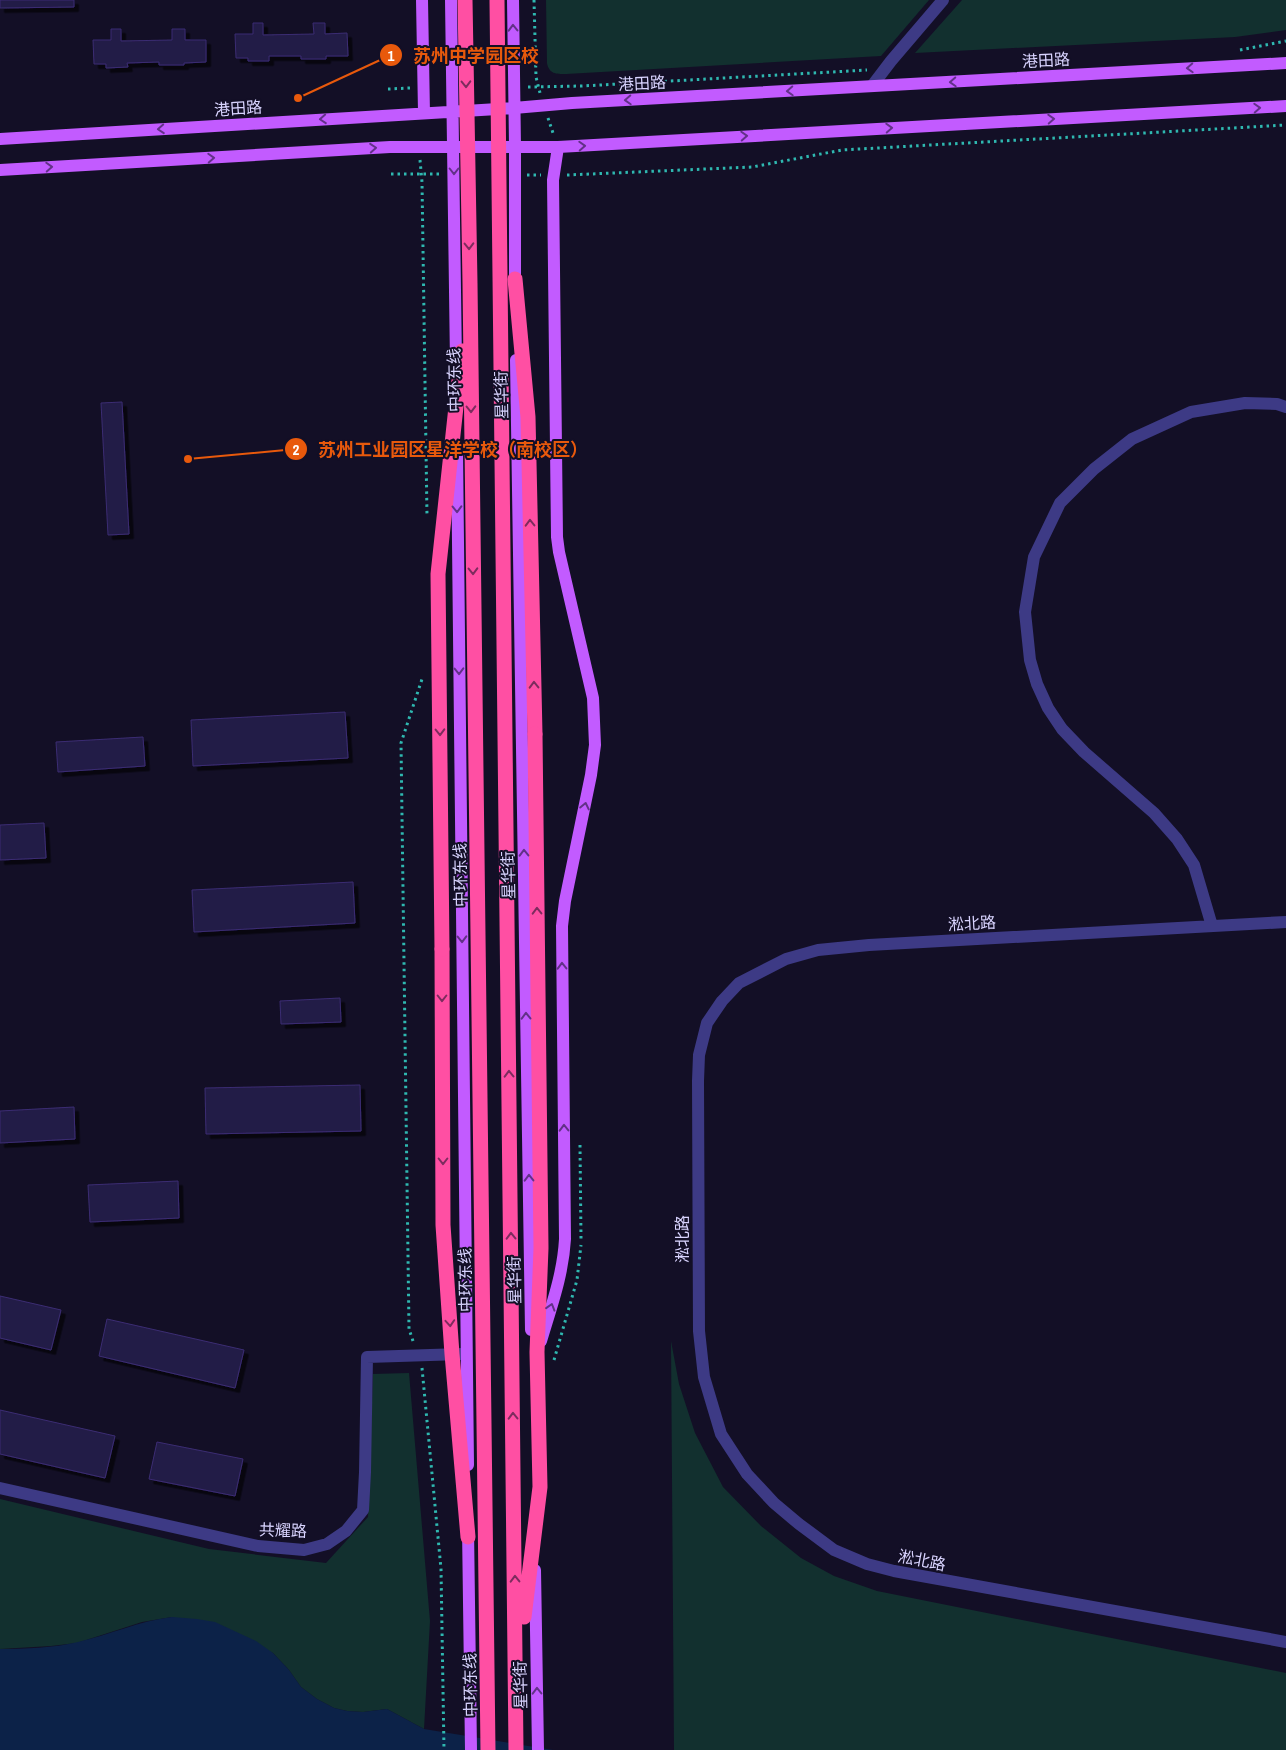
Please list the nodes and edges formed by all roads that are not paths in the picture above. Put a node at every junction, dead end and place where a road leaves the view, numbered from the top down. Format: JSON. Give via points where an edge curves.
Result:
{"nodes":[{"id":1,"x":422,"y":0,"type":"edge"},
{"id":2,"x":451,"y":0,"type":"edge"},
{"id":3,"x":465,"y":0,"type":"edge"},
{"id":4,"x":497,"y":0,"type":"edge"},
{"id":5,"x":513,"y":0,"type":"edge"},
{"id":6,"x":944,"y":0,"type":"edge"},
{"id":7,"x":1286,"y":63,"type":"edge"},
{"id":8,"x":872,"y":86,"type":"junction"},
{"id":9,"x":1286,"y":106,"type":"edge"},
{"id":10,"x":514,"y":108,"type":"junction"},
{"id":11,"x":452,"y":111,"type":"junction"},
{"id":12,"x":419,"y":113,"type":"junction"},
{"id":13,"x":0,"y":139,"type":"edge"},
{"id":14,"x":516,"y":146,"type":"junction"},
{"id":15,"x":454,"y":147,"type":"junction"},
{"id":16,"x":558,"y":147,"type":"junction"},
{"id":17,"x":0,"y":170,"type":"edge"},
{"id":18,"x":515,"y":278,"type":"junction"},
{"id":19,"x":470,"y":283,"type":"junction"},
{"id":20,"x":1286,"y":406,"type":"edge"},
{"id":21,"x":1286,"y":922,"type":"edge"},
{"id":22,"x":1212,"y":926,"type":"junction"},
{"id":23,"x":452,"y":1354,"type":"junction"},
{"id":24,"x":467,"y":1355,"type":"junction"},
{"id":25,"x":532,"y":1370,"type":"junction"},
{"id":26,"x":0,"y":1488,"type":"edge"},
{"id":27,"x":468,"y":1537,"type":"junction"},
{"id":28,"x":1286,"y":1642,"type":"edge"},
{"id":29,"x":516,"y":1676,"type":"junction"},
{"id":30,"x":471,"y":1745,"type":"edge"},
{"id":31,"x":538,"y":1745,"type":"edge"},
{"id":32,"x":488,"y":1750,"type":"edge"},
{"id":33,"x":516,"y":1750,"type":"edge"}],
"edges":[{"from":1,"to":12,"type":"main road"},
{"from":2,"to":11,"type":"main road"},
{"from":3,"to":19,"type":"highway","name":"中环东线","one_way":true,"bridge":true},
{"from":29,"to":4,"type":"highway","one_way":true,"bridge":true},
{"from":10,"to":5,"type":"main road","name":"星华街","one_way":true},
{"from":6,"to":8,"type":"street"},
{"from":7,"to":8,"type":"main road","name":"港田路","one_way":true},
{"from":8,"to":10,"type":"main road","name":"港田路","one_way":true},
{"from":16,"to":9,"type":"main road","one_way":true},
{"from":10,"to":11,"type":"main road","name":"港田路"},
{"from":10,"to":14,"type":"main road","name":"星华街"},
{"from":11,"to":12,"type":"main road","name":"港田路"},
{"from":11,"to":15,"type":"main road"},
{"from":12,"to":13,"type":"main road","name":"港田路","one_way":true},
{"from":14,"to":15,"type":"main road"},
{"from":14,"to":16,"type":"main road"},
{"from":14,"to":18,"type":"main road","name":"星华街"},
{"from":17,"to":15,"type":"main road","one_way":true,"via":[[390,147]]},
{"from":15,"to":24,"type":"main road","one_way":true},
{"from":25,"to":16,"type":"main road","one_way":true,"via":[[564,1260],[562,926],[592,775],[594,745],[593,698],[557,537],[554,175]]},
{"from":25,"to":18,"type":"main road","name":"星华街","one_way":true},
{"from":29,"to":18,"type":"highway","one_way":true,"bridge":true,"via":[[540,1487],[537,1352],[541,1248],[528,417]]},
{"from":19,"to":23,"type":"highway","one_way":true,"bridge":true,"via":[[438,574],[443,1225]]},
{"from":19,"to":32,"type":"highway","name":"中环东线","one_way":true,"bridge":true},
{"from":20,"to":22,"type":"street","via":[[1246,403],[1191,412],[1132,439],[1094,468],[1060,503],[1034,557],[1025,612],[1030,660],[1048,708],[1084,752],[1154,813],[1177,839],[1194,865]]},
{"from":21,"to":22,"type":"street","name":"淞北路"},
{"from":22,"to":28,"type":"street","name":"淞北路","via":[[818,950],[786,959],[739,983],[707,1022],[698,1055],[699,1331],[704,1377],[721,1434],[748,1474],[774,1503],[834,1550],[894,1572]]},
{"from":23,"to":24,"type":"street","name":"共耀路"},
{"from":23,"to":26,"type":"street","name":"共耀路","via":[[366,1357],[363,1510],[346,1531],[327,1544],[304,1550],[258,1546]]},
{"from":23,"to":27,"type":"highway"},
{"from":24,"to":27,"type":"main road"},
{"from":31,"to":25,"type":"main road","name":"星华街","one_way":true},
{"from":27,"to":30,"type":"main road"},
{"from":29,"to":33,"type":"highway","bridge":true}]}
